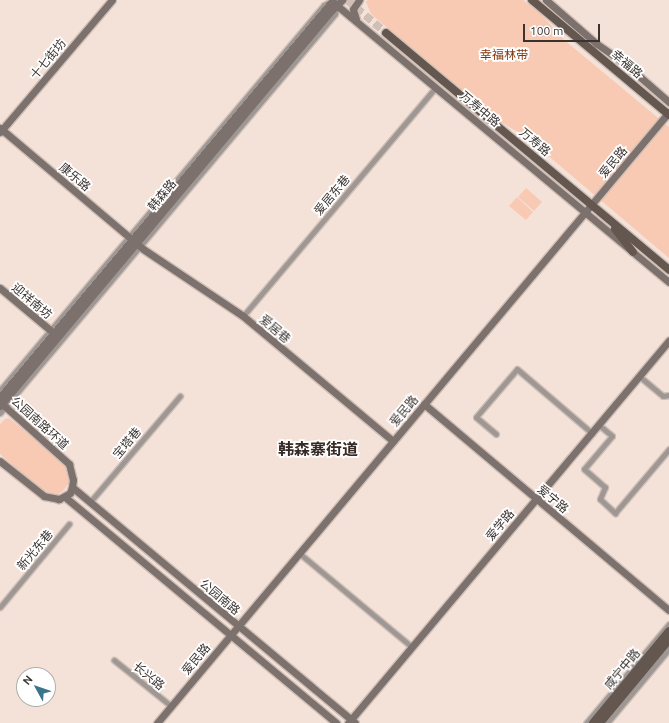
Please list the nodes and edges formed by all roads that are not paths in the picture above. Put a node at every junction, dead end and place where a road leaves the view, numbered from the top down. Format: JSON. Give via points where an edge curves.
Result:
{"nodes":[{"id":1,"x":112,"y":0,"type":"edge"},
{"id":2,"x":359,"y":0,"type":"edge"},
{"id":3,"x":532,"y":0,"type":"edge"},
{"id":4,"x":546,"y":0,"type":"edge"},
{"id":5,"x":335,"y":1,"type":"edge"},
{"id":6,"x":357,"y":21,"type":"junction"},
{"id":7,"x":386,"y":33,"type":"tunnel mouth"},
{"id":8,"x":436,"y":87,"type":"junction"},
{"id":9,"x":669,"y":102,"type":"edge"},
{"id":10,"x":668,"y":114,"type":"edge"},
{"id":11,"x":1,"y":130,"type":"edge"},
{"id":12,"x":592,"y":205,"type":"junction"},
{"id":13,"x":585,"y":212,"type":"junction"},
{"id":14,"x":605,"y":216,"type":"junction"},
{"id":15,"x":134,"y":242,"type":"junction"},
{"id":16,"x":633,"y":252,"type":"junction"},
{"id":17,"x":669,"y":270,"type":"edge"},
{"id":18,"x":669,"y":282,"type":"edge"},
{"id":19,"x":0,"y":288,"type":"edge"},
{"id":20,"x":242,"y":316,"type":"junction"},
{"id":21,"x":50,"y":330,"type":"junction"},
{"id":22,"x":669,"y":341,"type":"edge"},
{"id":23,"x":639,"y":376,"type":"junction"},
{"id":24,"x":0,"y":390,"type":"edge"},
{"id":25,"x":669,"y":395,"type":"edge"},
{"id":26,"x":180,"y":396,"type":"dead end"},
{"id":27,"x":2,"y":403,"type":"edge"},
{"id":28,"x":424,"y":404,"type":"junction"},
{"id":29,"x":0,"y":413,"type":"edge"},
{"id":30,"x":599,"y":425,"type":"junction"},
{"id":31,"x":592,"y":433,"type":"junction"},
{"id":32,"x":496,"y":434,"type":"dead end"},
{"id":33,"x":393,"y":441,"type":"junction"},
{"id":34,"x":669,"y":450,"type":"edge"},
{"id":35,"x":0,"y":461,"type":"edge"},
{"id":36,"x":72,"y":487,"type":"junction"},
{"id":37,"x":65,"y":497,"type":"junction"},
{"id":38,"x":536,"y":499,"type":"junction"},
{"id":39,"x":90,"y":502,"type":"junction"},
{"id":40,"x":69,"y":524,"type":"dead end"},
{"id":41,"x":299,"y":553,"type":"junction"},
{"id":42,"x":0,"y":607,"type":"edge"},
{"id":43,"x":669,"y":610,"type":"edge"},
{"id":44,"x":669,"y":624,"type":"edge"},
{"id":45,"x":238,"y":626,"type":"junction"},
{"id":46,"x":669,"y":631,"type":"edge"},
{"id":47,"x":231,"y":634,"type":"junction"},
{"id":48,"x":669,"y":640,"type":"edge"},
{"id":49,"x":412,"y":647,"type":"junction"},
{"id":50,"x":669,"y":649,"type":"edge"},
{"id":51,"x":114,"y":660,"type":"dead end"},
{"id":52,"x":170,"y":706,"type":"junction"},
{"id":53,"x":352,"y":722,"type":"edge"},
{"id":54,"x":156,"y":723,"type":"edge"},
{"id":55,"x":336,"y":723,"type":"edge"},
{"id":56,"x":586,"y":723,"type":"edge"},
{"id":57,"x":593,"y":723,"type":"edge"},
{"id":58,"x":600,"y":723,"type":"edge"},
{"id":59,"x":608,"y":723,"type":"edge"}],
"edges":[{"from":1,"to":11,"type":"street","name":"十七街坊"},
{"from":2,"to":6,"type":"street","via":[[352,12]]},
{"from":3,"to":10,"type":"main road","name":"幸福路"},
{"from":4,"to":9,"type":"street"},
{"from":5,"to":6,"type":"street","name":"万寿中路"},
{"from":5,"to":15,"type":"street","name":"韩森路"},
{"from":5,"to":15,"type":"street","via":[[335,14]]},
{"from":6,"to":8,"type":"street","name":"万寿中路"},
{"from":7,"to":12,"type":"main road","name":"万寿路"},
{"from":8,"to":13,"type":"street","name":"万寿中路"},
{"from":8,"to":20,"type":"street","name":"爱居东巷"},
{"from":10,"to":12,"type":"street","name":"爱民路"},
{"from":11,"to":15,"type":"street","name":"康乐路"},
{"from":12,"to":13,"type":"street","name":"爱民路"},
{"from":12,"to":14,"type":"main road","name":"万寿路"},
{"from":13,"to":16,"type":"street","name":"万寿中路"},
{"from":13,"to":28,"type":"street","name":"爱民路"},
{"from":14,"to":16,"type":"main road"},
{"from":14,"to":17,"type":"main road","name":"万寿路"},
{"from":15,"to":20,"type":"street","name":"爱居巷"},
{"from":15,"to":21,"type":"street"},
{"from":15,"to":27,"type":"street","name":"韩森路"},
{"from":15,"to":27,"type":"street"},
{"from":16,"to":18,"type":"street","name":"万寿中路"},
{"from":19,"to":21,"type":"street","name":"迎祥南坊"},
{"from":20,"to":33,"type":"street","name":"爱居巷"},
{"from":21,"to":24,"type":"street"},
{"from":22,"to":23,"type":"street","name":"爱学路"},
{"from":23,"to":25,"type":"street","via":[[663,396]]},
{"from":23,"to":30,"type":"street","name":"爱学路"},
{"from":26,"to":39,"type":"street","name":"宝塔巷"},
{"from":27,"to":29,"type":"street"},
{"from":27,"to":36,"type":"street","name":"公园南路环道","via":[[69,464]]},
{"from":28,"to":33,"type":"street","name":"爱民路"},
{"from":28,"to":38,"type":"street","name":"爱宁路"},
{"from":30,"to":31,"type":"street","name":"爱学路"},
{"from":30,"to":34,"type":"street","via":[[612,436],[584,469],[605,488],[600,499],[615,512]]},
{"from":31,"to":32,"type":"street","via":[[517,369],[476,417]]},
{"from":31,"to":38,"type":"street","name":"爱学路"},
{"from":33,"to":41,"type":"street","name":"爱民路"},
{"from":35,"to":37,"type":"street","via":[[44,496],[52,499]]},
{"from":36,"to":37,"type":"street"},
{"from":36,"to":39,"type":"street","name":"公园南路"},
{"from":37,"to":47,"type":"street","name":"公园南路"},
{"from":38,"to":43,"type":"street","name":"爱宁路"},
{"from":38,"to":49,"type":"street","name":"爱学路"},
{"from":39,"to":45,"type":"street","name":"公园南路"},
{"from":40,"to":42,"type":"street","name":"新光东巷"},
{"from":41,"to":45,"type":"street","name":"爱民路"},
{"from":41,"to":49,"type":"street"},
{"from":44,"to":56,"type":"street"},
{"from":45,"to":47,"type":"street","name":"爱民路"},
{"from":45,"to":53,"type":"street","name":"公园南路"},
{"from":46,"to":57,"type":"main road","name":"咸宁中路"},
{"from":47,"to":52,"type":"street","name":"爱民路"},
{"from":47,"to":55,"type":"street","name":"公园南路"},
{"from":48,"to":58,"type":"main road","name":"咸宁中路"},
{"from":49,"to":53,"type":"street","name":"爱学路"},
{"from":50,"to":59,"type":"street"},
{"from":51,"to":52,"type":"street","name":"长兴路"},
{"from":52,"to":54,"type":"street","name":"爱民路"}]}
